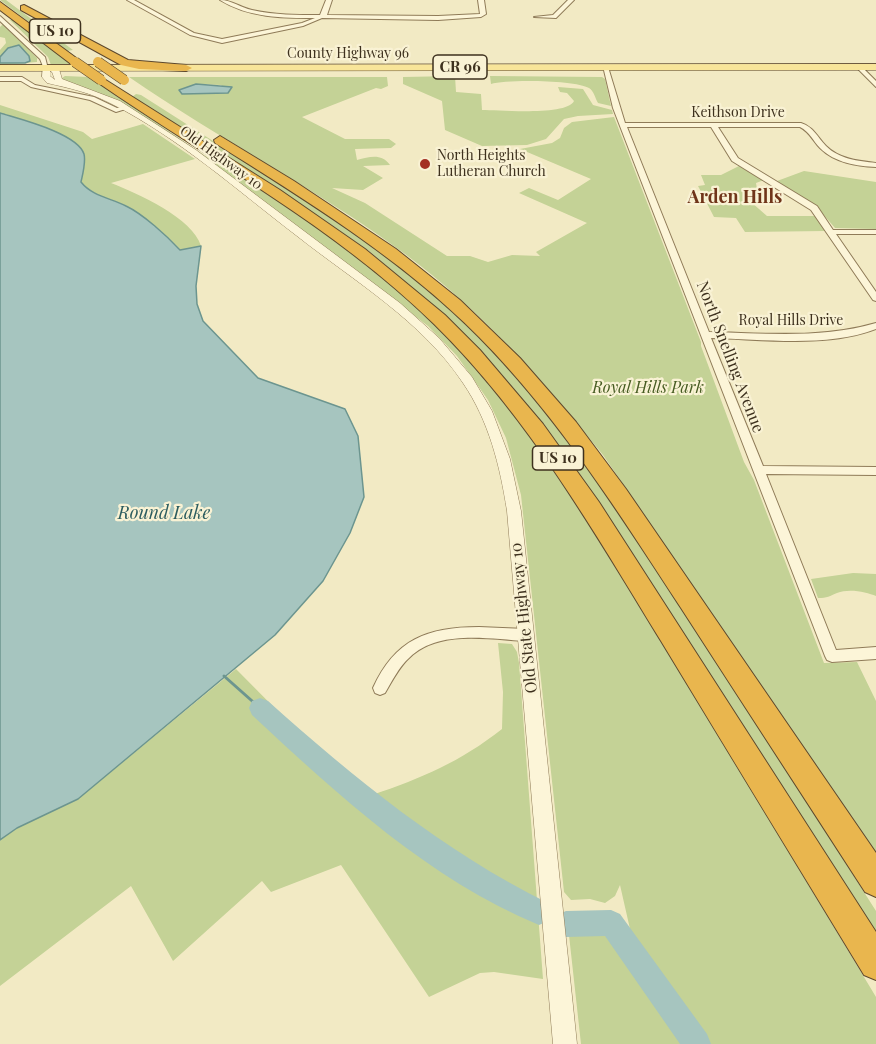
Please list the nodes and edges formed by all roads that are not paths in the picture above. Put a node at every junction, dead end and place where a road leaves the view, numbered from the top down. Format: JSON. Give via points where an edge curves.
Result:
{"nodes":[{"id":1,"x":13,"y":0,"type":"edge"},
{"id":2,"x":130,"y":0,"type":"edge"},
{"id":3,"x":223,"y":0,"type":"edge"},
{"id":4,"x":329,"y":0,"type":"edge"},
{"id":5,"x":481,"y":0,"type":"edge"},
{"id":6,"x":571,"y":0,"type":"edge"},
{"id":7,"x":0,"y":5,"type":"edge"},
{"id":8,"x":24,"y":8,"type":"junction"},
{"id":9,"x":0,"y":12,"type":"edge"},
{"id":10,"x":321,"y":17,"type":"junction"},
{"id":11,"x":537,"y":17,"type":"dead end"},
{"id":12,"x":0,"y":18,"type":"edge"},
{"id":13,"x":28,"y":43,"type":"junction"},
{"id":14,"x":41,"y":56,"type":"junction"},
{"id":15,"x":876,"y":67,"type":"edge"},
{"id":16,"x":12,"y":68,"type":"junction"},
{"id":17,"x":186,"y":68,"type":"junction"},
{"id":18,"x":0,"y":70,"type":"edge"},
{"id":19,"x":606,"y":70,"type":"junction"},
{"id":20,"x":862,"y":70,"type":"junction"},
{"id":21,"x":46,"y":71,"type":"junction"},
{"id":22,"x":876,"y":72,"type":"edge"},
{"id":23,"x":57,"y":73,"type":"junction"},
{"id":24,"x":94,"y":77,"type":"junction"},
{"id":25,"x":0,"y":79,"type":"edge"},
{"id":26,"x":876,"y":85,"type":"edge"},
{"id":27,"x":126,"y":108,"type":"junction"},
{"id":28,"x":623,"y":125,"type":"junction"},
{"id":29,"x":713,"y":125,"type":"junction"},
{"id":30,"x":876,"y":165,"type":"edge"},
{"id":31,"x":832,"y":232,"type":"junction"},
{"id":32,"x":876,"y":232,"type":"edge"},
{"id":33,"x":335,"y":261,"type":"joint"},
{"id":34,"x":873,"y":289,"type":"edge"},
{"id":35,"x":876,"y":298,"type":"edge"},
{"id":36,"x":876,"y":326,"type":"edge"},
{"id":37,"x":705,"y":335,"type":"junction"},
{"id":38,"x":758,"y":470,"type":"junction"},
{"id":39,"x":876,"y":471,"type":"edge"},
{"id":40,"x":526,"y":635,"type":"junction"},
{"id":41,"x":876,"y":653,"type":"edge"},
{"id":42,"x":380,"y":688,"type":"dead end"},
{"id":43,"x":876,"y":881,"type":"edge"},
{"id":44,"x":876,"y":963,"type":"edge"},
{"id":45,"x":565,"y":1044,"type":"edge"}],
"edges":[{"from":1,"to":8,"type":"highway","number":"US 10"},
{"from":2,"to":10,"type":"street","via":[[185,31],[217,40],[246,37]]},
{"from":3,"to":10,"type":"street","via":[[258,13]]},
{"from":4,"to":10,"type":"street"},
{"from":5,"to":10,"type":"street","via":[[483,14],[467,17]]},
{"from":6,"to":11,"type":"street","via":[[555,17]]},
{"from":7,"to":24,"type":"highway","number":"US 10","bridge":true},
{"from":8,"to":17,"type":"highway","via":[[128,64]]},
{"from":8,"to":24,"type":"highway","number":"US 10"},
{"from":9,"to":13,"type":"highway"},
{"from":12,"to":13,"type":"street"},
{"from":13,"to":14,"type":"street"},
{"from":14,"to":16,"type":"main road","via":[[37,65]]},
{"from":14,"to":21,"type":"street"},
{"from":15,"to":20,"type":"main road","name":"County Highway 96","number":"CR 96"},
{"from":16,"to":18,"type":"main road","name":"County Highway 96","number":"CR 96"},
{"from":16,"to":21,"type":"main road","name":"County Highway 96","number":"CR 96"},
{"from":17,"to":19,"type":"main road","name":"County Highway 96","number":"CR 96"},
{"from":17,"to":21,"type":"main road","name":"County Highway 96","number":"CR 96"},
{"from":18,"to":21,"type":"main road","name":"County Highway 96","number":"CR 96"},
{"from":19,"to":20,"type":"main road","name":"County Highway 96","number":"CR 96"},
{"from":19,"to":23,"type":"main road","name":"County Highway 96","number":"CR 96"},
{"from":19,"to":28,"type":"street","name":"North Snelling Avenue"},
{"from":20,"to":22,"type":"main road","name":"County Highway 96","number":"CR 96"},
{"from":20,"to":26,"type":"street"},
{"from":21,"to":23,"type":"main road","name":"County Highway 96","number":"CR 96"},
{"from":21,"to":24,"type":"street","name":"Old Highway 10","via":[[53,83]]},
{"from":23,"to":24,"type":"street","name":"Old Highway 10","via":[[60,81]]},
{"from":24,"to":27,"type":"street","name":"Old Highway 10","via":[[104,96]]},
{"from":24,"to":43,"type":"highway","number":"US 10","bridge":true,"via":[[124,80],[377,242],[459,308],[512,360],[602,470]]},
{"from":24,"to":44,"type":"highway","number":"US 10","via":[[327,228],[409,292],[467,347],[526,415],[588,501]]},
{"from":25,"to":27,"type":"street","via":[[22,79],[33,86],[92,98],[116,110]]},
{"from":27,"to":33,"type":"street","name":"Old Highway 10"},
{"from":28,"to":29,"type":"street","name":"Keithson Drive"},
{"from":28,"to":37,"type":"street","name":"North Snelling Avenue"},
{"from":29,"to":30,"type":"street","name":"Keithson Drive","via":[[801,125],[834,154]]},
{"from":29,"to":31,"type":"street","via":[[735,159],[804,200]]},
{"from":31,"to":32,"type":"street"},
{"from":31,"to":34,"type":"street"},
{"from":33,"to":40,"type":"street","name":"Old State Highway 10","via":[[444,350],[482,404],[508,472]]},
{"from":34,"to":35,"type":"street"},
{"from":36,"to":37,"type":"street","name":"Royal Hills Drive","via":[[841,335]]},
{"from":37,"to":38,"type":"street","name":"North Snelling Avenue"},
{"from":38,"to":39,"type":"street"},
{"from":38,"to":41,"type":"street","name":"North Snelling Avenue","via":[[832,656]]},
{"from":40,"to":42,"type":"street","via":[[448,634],[427,639],[406,652]]},
{"from":40,"to":45,"type":"street","name":"Old State Highway 10"}]}
